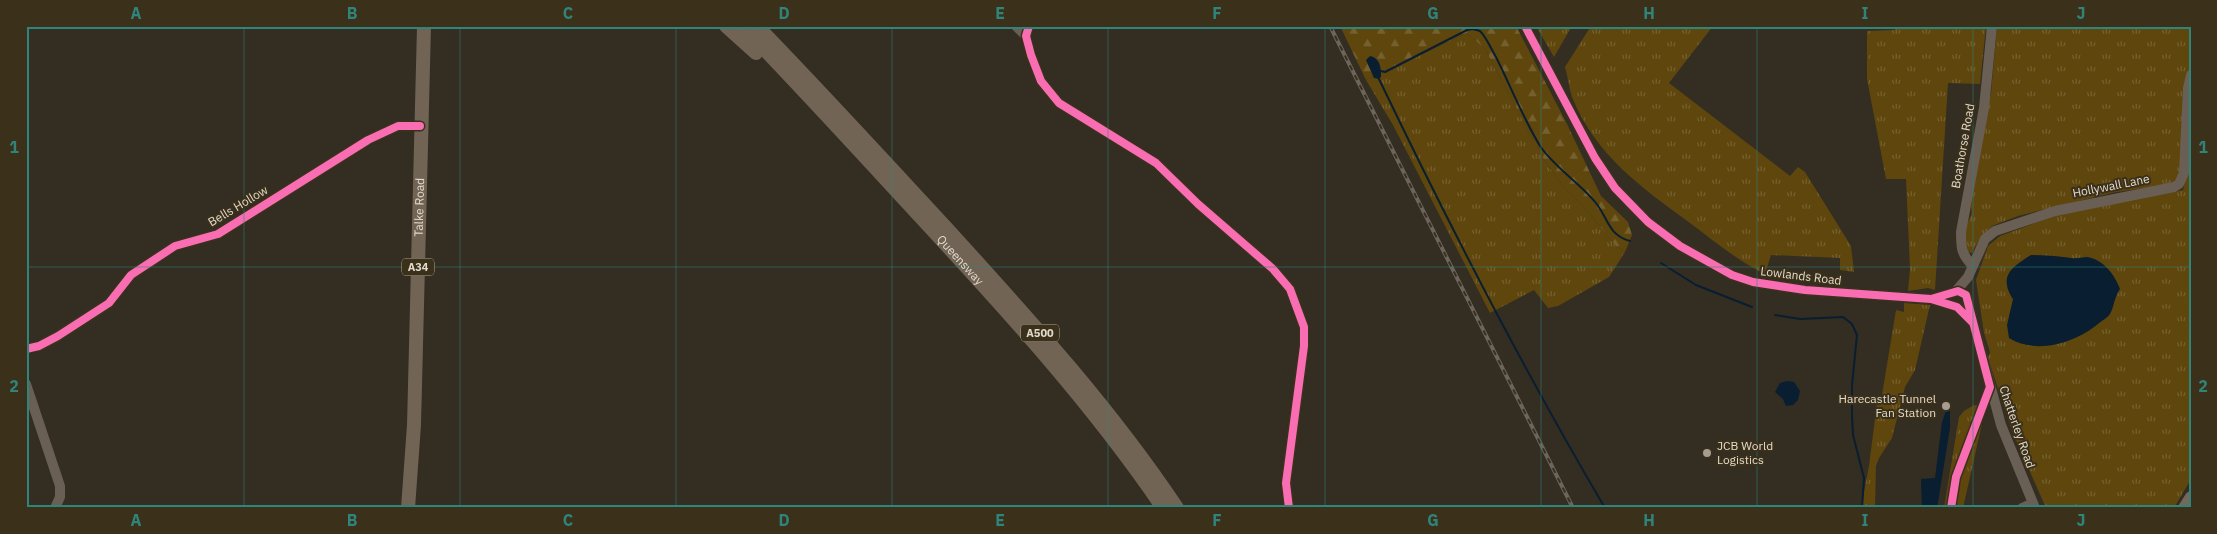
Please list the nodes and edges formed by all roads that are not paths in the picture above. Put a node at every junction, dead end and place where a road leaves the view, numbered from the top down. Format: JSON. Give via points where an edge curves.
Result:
{"nodes":[{"id":1,"x":424,"y":26,"type":"edge"},
{"id":2,"x":433,"y":26,"type":"edge"},
{"id":3,"x":726,"y":26,"type":"edge"},
{"id":4,"x":742,"y":26,"type":"edge"},
{"id":5,"x":757,"y":26,"type":"edge"},
{"id":6,"x":762,"y":26,"type":"edge"},
{"id":7,"x":1016,"y":26,"type":"edge"},
{"id":8,"x":1525,"y":26,"type":"edge"},
{"id":9,"x":1992,"y":26,"type":"edge"},
{"id":10,"x":1028,"y":31,"type":"edge"},
{"id":11,"x":2191,"y":75,"type":"edge"},
{"id":12,"x":812,"y":84,"type":"junction"},
{"id":13,"x":420,"y":126,"type":"junction"},
{"id":14,"x":841,"y":131,"type":"junction"},
{"id":15,"x":1973,"y":266,"type":"junction"},
{"id":16,"x":1968,"y":277,"type":"junction"},
{"id":17,"x":1954,"y":292,"type":"junction"},
{"id":18,"x":1931,"y":299,"type":"junction"},
{"id":19,"x":1967,"y":299,"type":"junction"},
{"id":20,"x":1955,"y":306,"type":"junction"},
{"id":21,"x":1973,"y":323,"type":"junction"},
{"id":22,"x":26,"y":349,"type":"edge"},
{"id":23,"x":26,"y":384,"type":"edge"},
{"id":24,"x":2191,"y":497,"type":"edge"},
{"id":25,"x":2034,"y":505,"type":"edge"},
{"id":26,"x":55,"y":508,"type":"edge"},
{"id":27,"x":408,"y":508,"type":"edge"},
{"id":28,"x":418,"y":508,"type":"edge"},
{"id":29,"x":1163,"y":508,"type":"edge"},
{"id":30,"x":1177,"y":508,"type":"edge"},
{"id":31,"x":1289,"y":508,"type":"edge"},
{"id":32,"x":2022,"y":508,"type":"edge"},
{"id":33,"x":2184,"y":508,"type":"edge"}],
"edges":[{"from":1,"to":13,"type":"highway","name":"Talke Road","number":"A34"},
{"from":2,"to":28,"type":"highway","name":"Talke Road","number":"A34"},
{"from":3,"to":14,"type":"highway"},
{"from":4,"to":14,"type":"highway","name":"Queensway","number":"A500"},
{"from":5,"to":12,"type":"highway","name":"Queensway","number":"A500"},
{"from":6,"to":12,"type":"highway","number":"A500"},
{"from":7,"to":10,"type":"street"},
{"from":8,"to":18,"type":"street","name":"Lowlands Road","via":[[1595,158],[1615,188],[1648,222],[1680,246],[1732,275],[1770,286]]},
{"from":9,"to":15,"type":"street","name":"Boathorse Road","via":[[1984,108],[1961,232],[1964,257]]},
{"from":10,"to":31,"type":"street","via":[[1031,55],[1041,81],[1059,103],[1156,163],[1290,288],[1304,327],[1304,346],[1286,483]]},
{"from":11,"to":15,"type":"street","name":"Hollywall Lane","via":[[2184,173],[2179,184],[2062,209],[2014,223],[1985,239]]},
{"from":12,"to":30,"type":"highway","name":"Queensway","number":"A500","via":[[1070,366]]},
{"from":13,"to":22,"type":"street","name":"Bells Hollow","via":[[398,126],[368,140],[218,234],[175,246],[131,274],[109,303],[58,336]]},
{"from":13,"to":27,"type":"highway","name":"Talke Road","number":"A34","via":[[414,425]]},
{"from":14,"to":29,"type":"highway","name":"Queensway","number":"A500","via":[[1059,370]]},
{"from":15,"to":16,"type":"street","name":"Hollywall Lane"},
{"from":16,"to":17,"type":"street","name":"Hollywall Lane"},
{"from":16,"to":19,"type":"street","name":"Hollywall Lane"},
{"from":17,"to":18,"type":"street","name":"Lowlands Road"},
{"from":17,"to":19,"type":"street","via":[[1962,291]]},
{"from":17,"to":20,"type":"street","via":[[1951,301]]},
{"from":18,"to":20,"type":"street","name":"Lowlands Road"},
{"from":19,"to":20,"type":"street","via":[[1964,306]]},
{"from":19,"to":21,"type":"street","name":"Chatterley Road"},
{"from":20,"to":21,"type":"street","name":"Chatterley Road"},
{"from":21,"to":25,"type":"street","name":"Chatterley Road","via":[[2001,425]]},
{"from":23,"to":26,"type":"street","via":[[60,486]]},
{"from":24,"to":33,"type":"main road"},
{"from":25,"to":32,"type":"street"}]}
